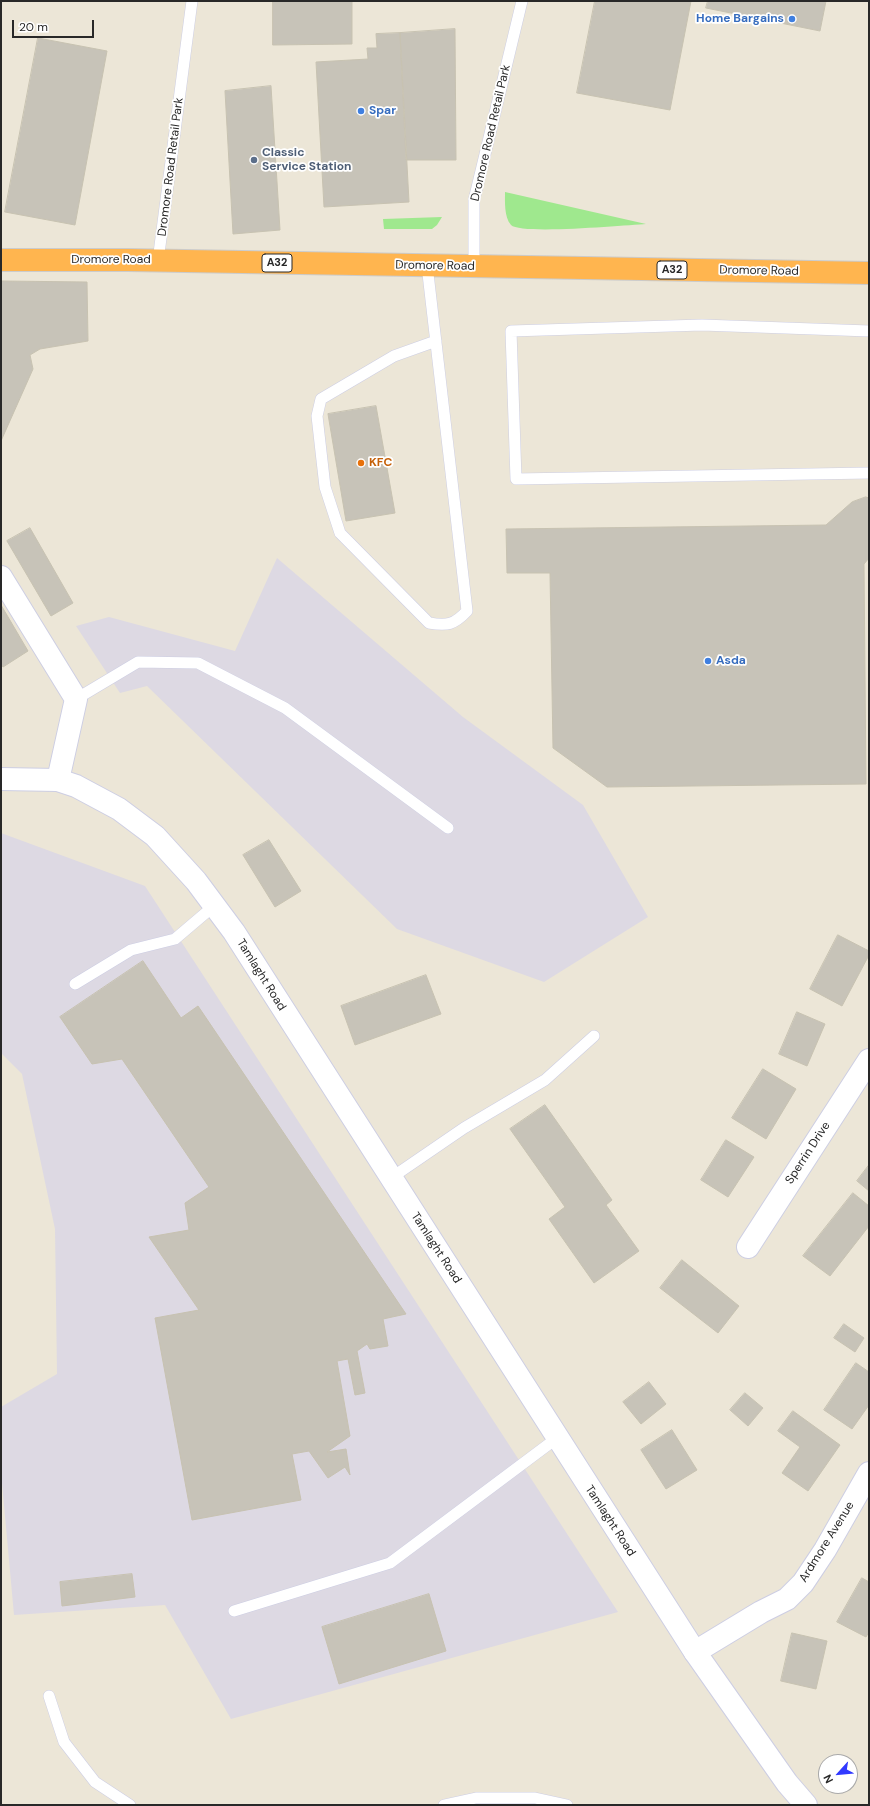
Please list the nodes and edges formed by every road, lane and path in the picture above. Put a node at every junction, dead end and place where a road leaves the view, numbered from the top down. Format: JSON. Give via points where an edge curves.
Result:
{"nodes":[{"id":1,"x":192,"y":1,"type":"edge"},
{"id":2,"x":522,"y":1,"type":"edge"},
{"id":3,"x":1,"y":260,"type":"edge"},
{"id":4,"x":158,"y":261,"type":"junction"},
{"id":5,"x":427,"y":265,"type":"junction"},
{"id":6,"x":474,"y":266,"type":"junction"},
{"id":7,"x":869,"y":273,"type":"edge"},
{"id":8,"x":869,"y":331,"type":"edge"},
{"id":9,"x":436,"y":341,"type":"junction"},
{"id":10,"x":869,"y":472,"type":"edge"},
{"id":11,"x":1,"y":577,"type":"edge"},
{"id":12,"x":76,"y":699,"type":"junction"},
{"id":13,"x":1,"y":779,"type":"edge"},
{"id":14,"x":58,"y":780,"type":"junction"},
{"id":15,"x":448,"y":828,"type":"dead end"},
{"id":16,"x":215,"y":905,"type":"junction"},
{"id":17,"x":75,"y":984,"type":"dead end"},
{"id":18,"x":594,"y":1036,"type":"dead end"},
{"id":19,"x":869,"y":1060,"type":"edge"},
{"id":20,"x":391,"y":1178,"type":"junction"},
{"id":21,"x":748,"y":1247,"type":"dead end"},
{"id":22,"x":557,"y":1438,"type":"junction"},
{"id":23,"x":869,"y":1473,"type":"edge"},
{"id":24,"x":234,"y":1611,"type":"dead end"},
{"id":25,"x":695,"y":1652,"type":"junction"},
{"id":26,"x":49,"y":1696,"type":"dead end"},
{"id":27,"x":130,"y":1805,"type":"edge"},
{"id":28,"x":444,"y":1805,"type":"edge"},
{"id":29,"x":568,"y":1805,"type":"edge"},
{"id":30,"x":806,"y":1805,"type":"edge"}],
"edges":[{"from":1,"to":4,"type":"lane","name":"Dromore Road Retail Park"},
{"from":2,"to":6,"type":"lane","name":"Dromore Road Retail Park","via":[[474,200]]},
{"from":3,"to":4,"type":"highway","name":"Dromore Road","number":"A32"},
{"from":4,"to":5,"type":"highway","name":"Dromore Road","number":"A32"},
{"from":5,"to":6,"type":"highway","name":"Dromore Road","number":"A32"},
{"from":5,"to":9,"type":"lane"},
{"from":6,"to":7,"type":"highway","name":"Dromore Road","number":"A32"},
{"from":8,"to":10,"type":"lane","via":[[702,325],[511,331],[516,479]]},
{"from":9,"to":9,"type":"lane","via":[[467,611],[460,618],[444,626],[429,623],[340,533],[325,487],[317,416],[321,399],[394,356]]},
{"from":11,"to":12,"type":"street"},
{"from":12,"to":14,"type":"street"},
{"from":12,"to":15,"type":"lane","via":[[138,662],[198,663],[285,708]]},
{"from":13,"to":14,"type":"street","name":"Tamlaght Road"},
{"from":14,"to":16,"type":"street","name":"Tamlaght Road","via":[[76,786],[119,809],[155,836]]},
{"from":16,"to":17,"type":"lane","via":[[175,939],[131,950]]},
{"from":16,"to":20,"type":"street","name":"Tamlaght Road"},
{"from":18,"to":20,"type":"lane","via":[[545,1080],[464,1128]]},
{"from":19,"to":21,"type":"street","name":"Sperrin Drive"},
{"from":20,"to":22,"type":"street","name":"Tamlaght Road"},
{"from":22,"to":24,"type":"lane","via":[[390,1563]]},
{"from":22,"to":25,"type":"street","name":"Tamlaght Road"},
{"from":23,"to":25,"type":"street","name":"Ardmore Avenue","via":[[803,1583],[787,1599]]},
{"from":25,"to":30,"type":"street","name":"Tamlaght Road","via":[[783,1777]]},
{"from":26,"to":27,"type":"lane","via":[[64,1742],[95,1782]]},
{"from":28,"to":29,"type":"lane","via":[[476,1798],[534,1798]]}]}
